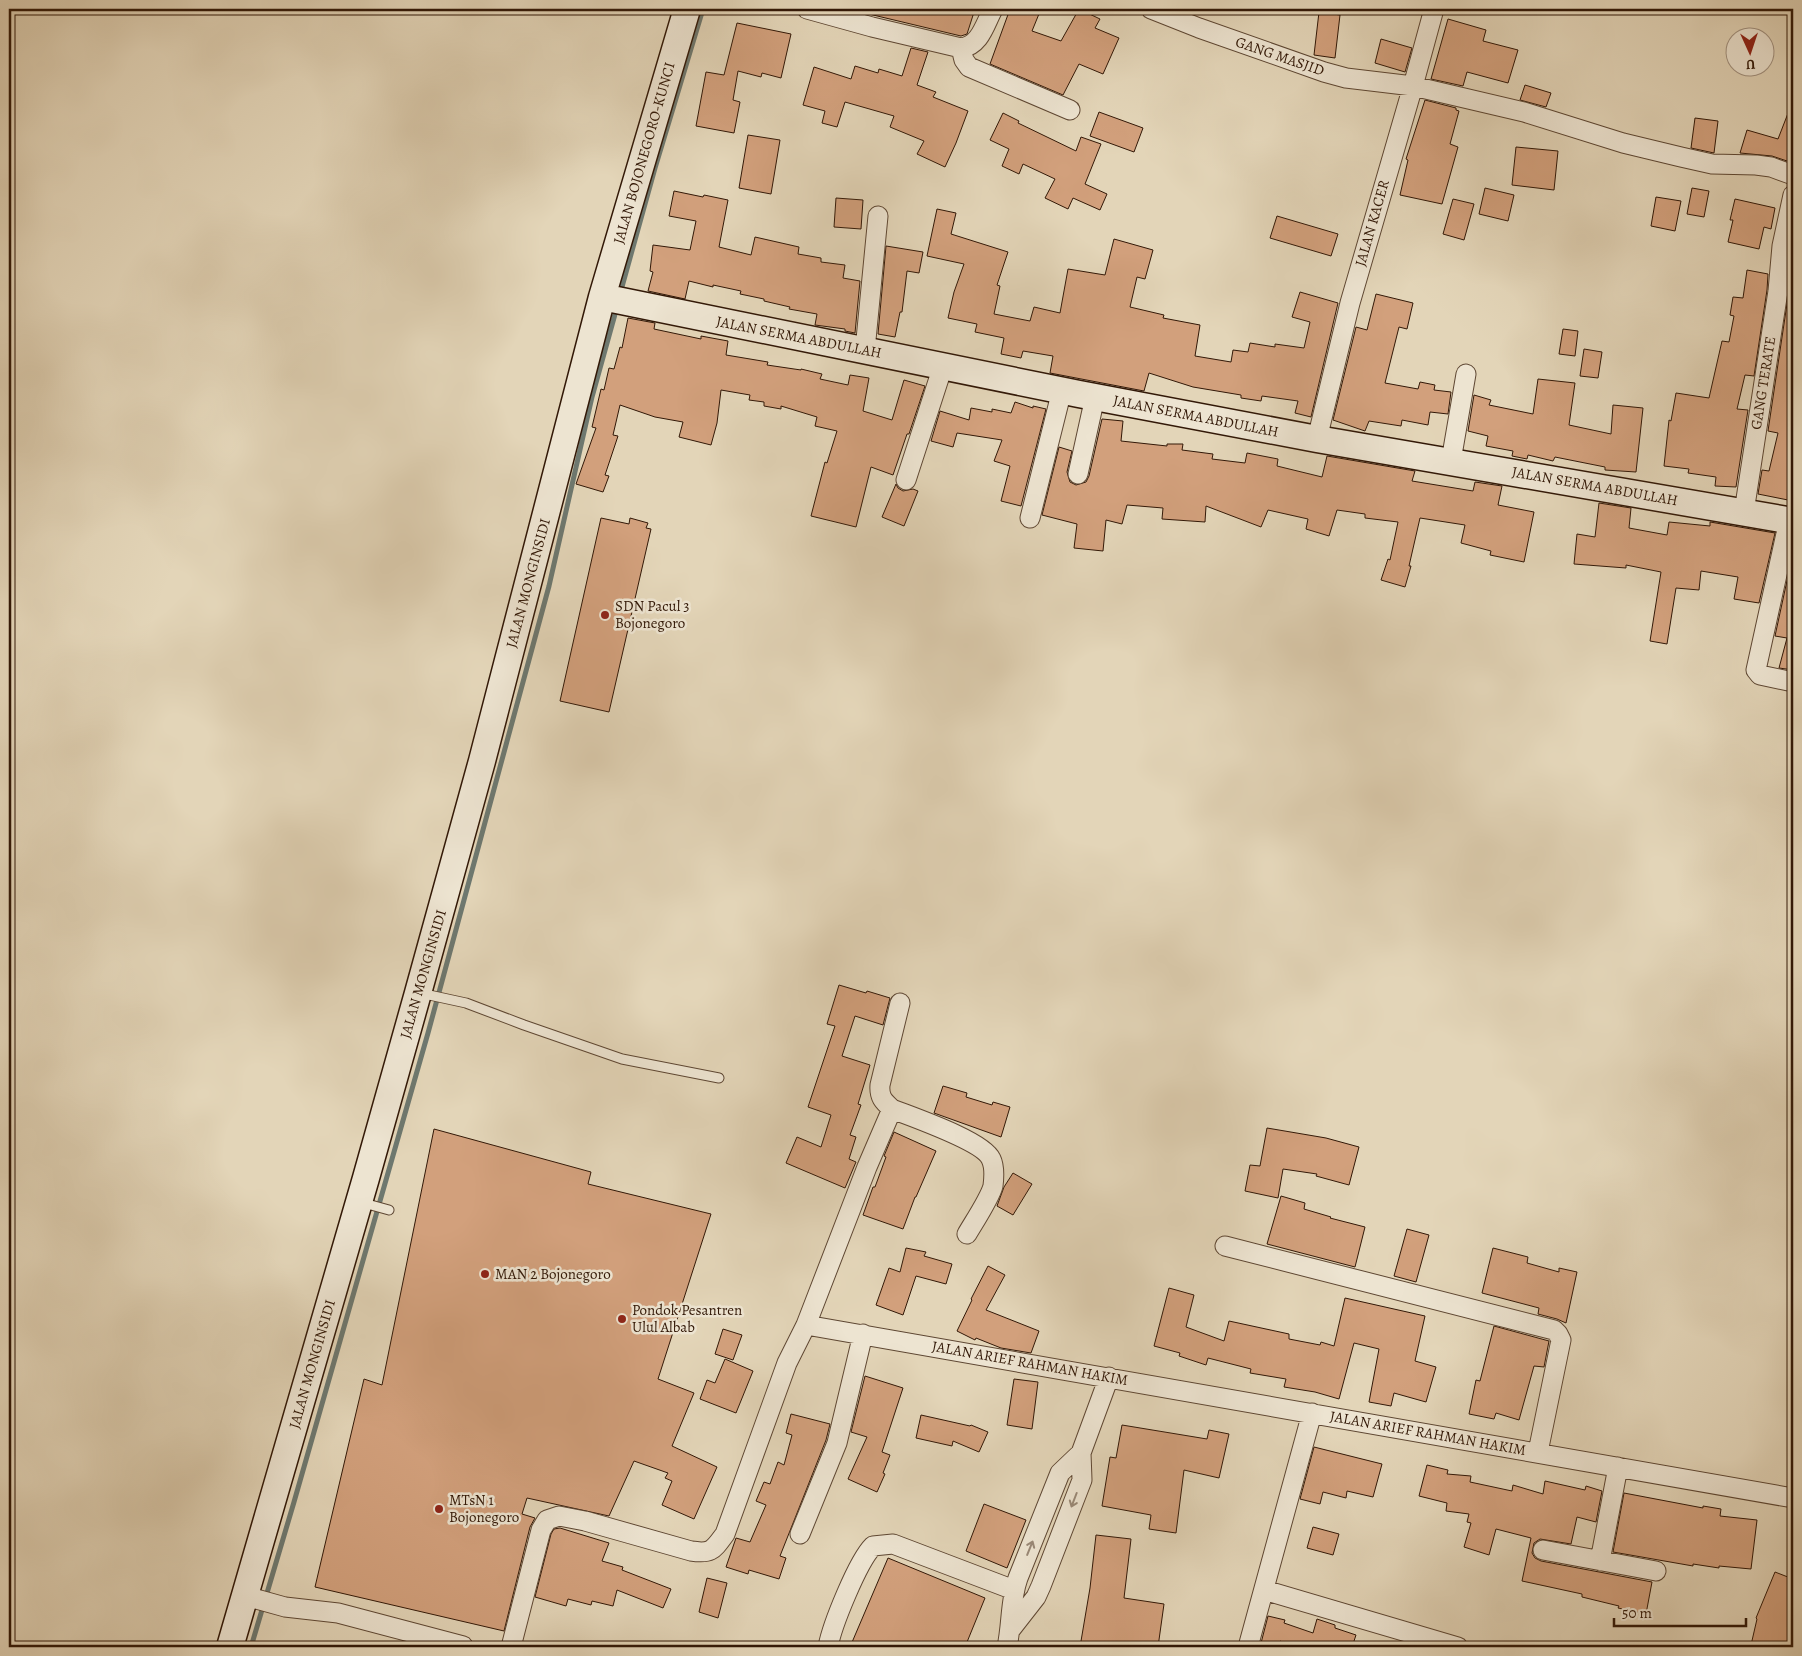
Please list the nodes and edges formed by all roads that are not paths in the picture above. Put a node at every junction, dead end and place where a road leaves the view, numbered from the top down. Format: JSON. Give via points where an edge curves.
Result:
{"nodes":[{"id":1,"x":687,"y":9,"type":"edge"},
{"id":2,"x":806,"y":9,"type":"edge"},
{"id":3,"x":993,"y":9,"type":"edge"},
{"id":4,"x":1151,"y":9,"type":"edge"},
{"id":5,"x":1434,"y":9,"type":"edge"},
{"id":6,"x":830,"y":12,"type":"edge"},
{"id":7,"x":961,"y":48,"type":"junction"},
{"id":8,"x":1414,"y":86,"type":"junction"},
{"id":9,"x":1070,"y":110,"type":"dead end"},
{"id":10,"x":1793,"y":175,"type":"edge"},
{"id":11,"x":1793,"y":195,"type":"edge"},
{"id":12,"x":878,"y":216,"type":"dead end"},
{"id":13,"x":617,"y":300,"type":"junction"},
{"id":14,"x":865,"y":350,"type":"junction"},
{"id":15,"x":943,"y":366,"type":"junction"},
{"id":16,"x":1466,"y":374,"type":"dead end"},
{"id":17,"x":1062,"y":390,"type":"junction"},
{"id":18,"x":1095,"y":397,"type":"junction"},
{"id":19,"x":1318,"y":439,"type":"junction"},
{"id":20,"x":1451,"y":461,"type":"junction"},
{"id":21,"x":1078,"y":474,"type":"dead end"},
{"id":22,"x":906,"y":480,"type":"dead end"},
{"id":23,"x":1744,"y":512,"type":"junction"},
{"id":24,"x":1030,"y":518,"type":"dead end"},
{"id":25,"x":1791,"y":521,"type":"edge"},
{"id":26,"x":1793,"y":682,"type":"edge"},
{"id":27,"x":422,"y":994,"type":"junction"},
{"id":28,"x":900,"y":1003,"type":"dead end"},
{"id":29,"x":719,"y":1078,"type":"dead end"},
{"id":30,"x":892,"y":1109,"type":"junction"},
{"id":31,"x":363,"y":1203,"type":"junction"},
{"id":32,"x":389,"y":1210,"type":"dead end"},
{"id":33,"x":967,"y":1234,"type":"dead end"},
{"id":34,"x":1226,"y":1246,"type":"dead end"},
{"id":35,"x":806,"y":1325,"type":"junction"},
{"id":36,"x":863,"y":1334,"type":"junction"},
{"id":37,"x":1109,"y":1377,"type":"junction"},
{"id":38,"x":1312,"y":1413,"type":"junction"},
{"id":39,"x":1538,"y":1452,"type":"junction"},
{"id":40,"x":1081,"y":1453,"type":"junction"},
{"id":41,"x":1618,"y":1467,"type":"junction"},
{"id":42,"x":1793,"y":1498,"type":"edge"},
{"id":43,"x":800,"y":1534,"type":"dead end"},
{"id":44,"x":1544,"y":1550,"type":"dead end"},
{"id":45,"x":1600,"y":1560,"type":"junction"},
{"id":46,"x":1656,"y":1571,"type":"dead end"},
{"id":47,"x":1016,"y":1584,"type":"junction"},
{"id":48,"x":1041,"y":1586,"type":"junction"},
{"id":49,"x":1264,"y":1590,"type":"junction"},
{"id":50,"x":249,"y":1597,"type":"junction"},
{"id":51,"x":1011,"y":1629,"type":"junction"},
{"id":52,"x":464,"y":1646,"type":"dead end"},
{"id":53,"x":230,"y":1647,"type":"edge"},
{"id":54,"x":511,"y":1647,"type":"edge"},
{"id":55,"x":828,"y":1647,"type":"edge"},
{"id":56,"x":1007,"y":1647,"type":"edge"},
{"id":57,"x":1248,"y":1647,"type":"edge"},
{"id":58,"x":1458,"y":1647,"type":"edge"}],
"edges":[{"from":1,"to":13,"type":"main road","name":"JALAN BOJONEGORO-KUNCI"},
{"from":2,"to":6,"type":"street"},
{"from":3,"to":7,"type":"street","via":[[978,40],[969,47]]},
{"from":4,"to":8,"type":"street","name":"GANG MASJID","via":[[1324,72],[1367,82]]},
{"from":5,"to":8,"type":"street","name":"JALAN KACER"},
{"from":6,"to":7,"type":"street","via":[[872,27]]},
{"from":7,"to":9,"type":"street","via":[[969,67]]},
{"from":8,"to":10,"type":"street","name":"GANG MASJID","via":[[1524,112],[1623,143],[1681,157],[1712,164],[1756,165]]},
{"from":8,"to":19,"type":"street","name":"JALAN KACER","via":[[1357,277]]},
{"from":11,"to":23,"type":"street","name":"GANG TERATE","via":[[1782,246]]},
{"from":12,"to":14,"type":"street"},
{"from":13,"to":14,"type":"main road","name":"JALAN SERMA ABDULLAH"},
{"from":13,"to":27,"type":"main road","name":"JALAN MONGINSIDI","via":[[482,760]]},
{"from":14,"to":15,"type":"main road","name":"JALAN SERMA ABDULLAH"},
{"from":15,"to":17,"type":"main road","name":"JALAN SERMA ABDULLAH"},
{"from":15,"to":22,"type":"street"},
{"from":16,"to":20,"type":"street"},
{"from":17,"to":18,"type":"main road","name":"JALAN SERMA ABDULLAH"},
{"from":17,"to":24,"type":"street"},
{"from":18,"to":19,"type":"main road","name":"JALAN SERMA ABDULLAH"},
{"from":18,"to":21,"type":"street"},
{"from":19,"to":20,"type":"main road","name":"JALAN SERMA ABDULLAH"},
{"from":20,"to":23,"type":"main road","name":"JALAN SERMA ABDULLAH"},
{"from":23,"to":25,"type":"main road","name":"JALAN SERMA ABDULLAH"},
{"from":25,"to":26,"type":"street","via":[[1756,670],[1760,675]]},
{"from":27,"to":29,"type":"lane","via":[[466,1003],[622,1058]]},
{"from":27,"to":31,"type":"main road","name":"JALAN MONGINSIDI"},
{"from":28,"to":30,"type":"street","via":[[880,1086],[880,1095]]},
{"from":30,"to":33,"type":"street","via":[[966,1139],[991,1158],[992,1189]]},
{"from":30,"to":35,"type":"street"},
{"from":31,"to":32,"type":"lane"},
{"from":31,"to":50,"type":"main road","name":"JALAN MONGINSIDI"},
{"from":34,"to":39,"type":"street","via":[[1554,1330],[1561,1340]]},
{"from":35,"to":36,"type":"street","name":"JALAN ARIEF RAHMAN HAKIM"},
{"from":35,"to":54,"type":"street","via":[[787,1363],[724,1534],[714,1549],[692,1551],[559,1516],[547,1520],[541,1530]]},
{"from":36,"to":37,"type":"street","name":"JALAN ARIEF RAHMAN HAKIM"},
{"from":36,"to":43,"type":"street","via":[[837,1443]]},
{"from":37,"to":38,"type":"street","name":"JALAN ARIEF RAHMAN HAKIM"},
{"from":37,"to":40,"type":"street"},
{"from":38,"to":39,"type":"street","name":"JALAN ARIEF RAHMAN HAKIM"},
{"from":38,"to":49,"type":"street"},
{"from":39,"to":41,"type":"street","name":"JALAN ARIEF RAHMAN HAKIM"},
{"from":47,"to":40,"type":"street","one_way":true,"via":[[1060,1473]]},
{"from":40,"to":48,"type":"street","one_way":true,"via":[[1082,1480]]},
{"from":41,"to":42,"type":"street","name":"JALAN ARIEF RAHMAN HAKIM"},
{"from":41,"to":45,"type":"street"},
{"from":44,"to":45,"type":"street"},
{"from":45,"to":46,"type":"street"},
{"from":47,"to":48,"type":"street"},
{"from":47,"to":51,"type":"street"},
{"from":47,"to":55,"type":"street","via":[[893,1544],[873,1546],[861,1562]]},
{"from":48,"to":51,"type":"street"},
{"from":49,"to":57,"type":"street"},
{"from":49,"to":58,"type":"street"},
{"from":50,"to":52,"type":"street","via":[[276,1605],[338,1613]]},
{"from":50,"to":53,"type":"main road","name":"JALAN MONGINSIDI"},
{"from":51,"to":56,"type":"street"}]}
